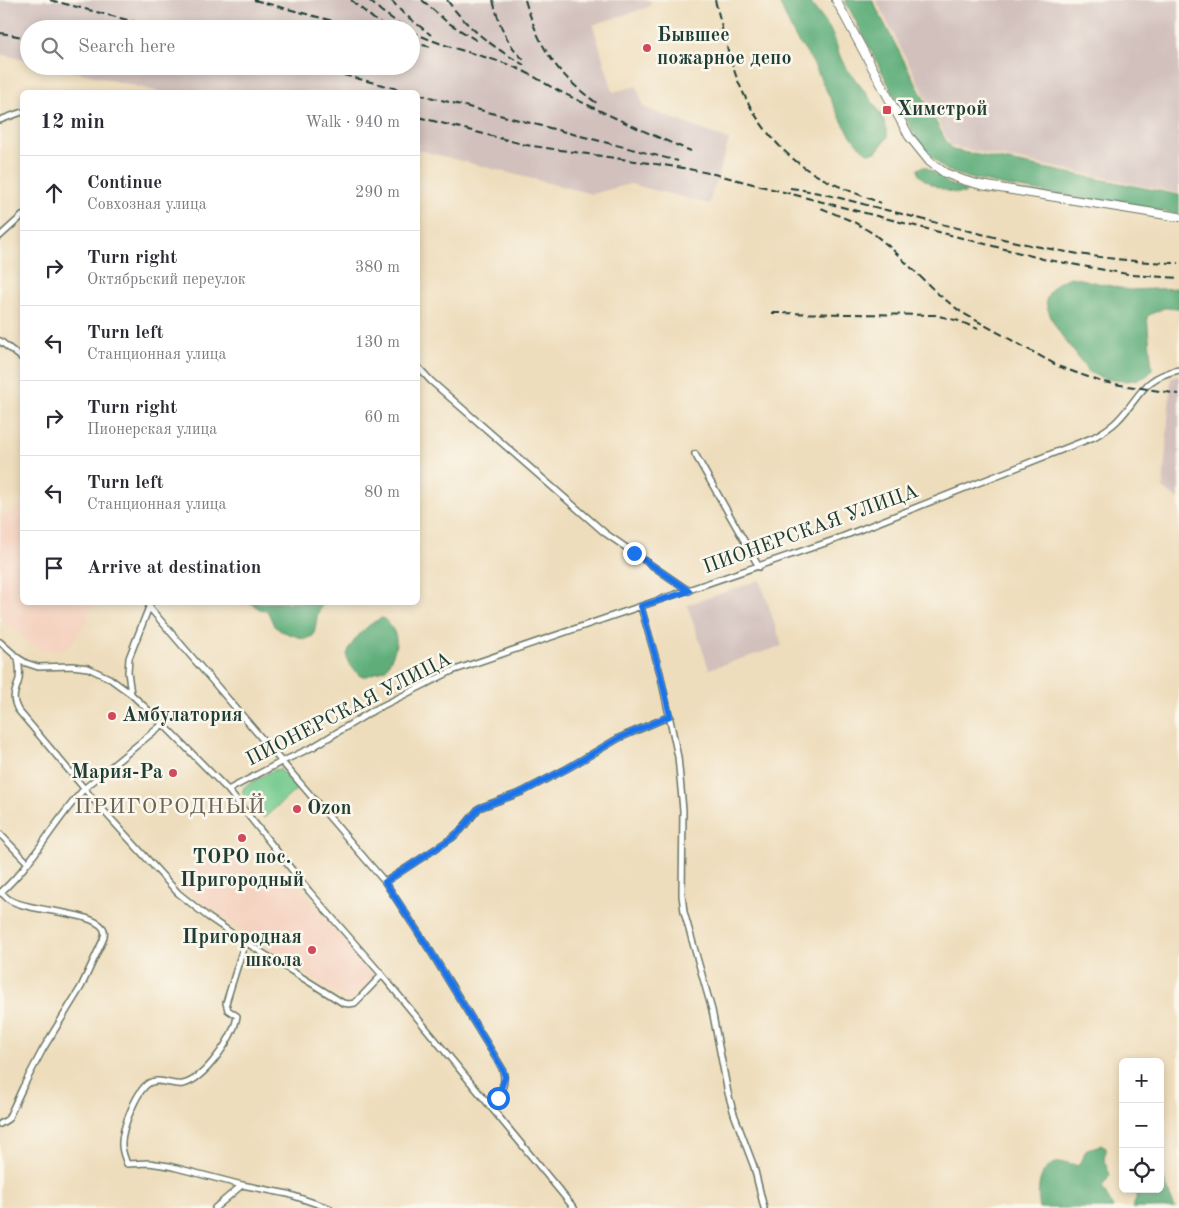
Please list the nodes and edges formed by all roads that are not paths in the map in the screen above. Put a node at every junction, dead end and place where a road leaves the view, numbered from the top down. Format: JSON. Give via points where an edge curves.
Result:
{"nodes":[{"id":1,"x":836,"y":0,"type":"edge"},
{"id":2,"x":20,"y":113,"type":"edge"},
{"id":3,"x":0,"y":120,"type":"edge"},
{"id":4,"x":1179,"y":217,"type":"edge"},
{"id":5,"x":20,"y":218,"type":"edge"},
{"id":6,"x":0,"y":236,"type":"edge"},
{"id":7,"x":0,"y":341,"type":"edge"},
{"id":8,"x":20,"y":356,"type":"edge"},
{"id":9,"x":420,"y":369,"type":"edge"},
{"id":10,"x":1179,"y":370,"type":"edge"},
{"id":11,"x":696,"y":454,"type":"dead end"},
{"id":12,"x":759,"y":567,"type":"junction"},
{"id":13,"x":689,"y":591,"type":"junction"},
{"id":14,"x":150,"y":605,"type":"edge"},
{"id":15,"x":641,"y":606,"type":"junction"},
{"id":16,"x":0,"y":642,"type":"edge"},
{"id":17,"x":18,"y":658,"type":"junction"},
{"id":18,"x":131,"y":694,"type":"junction"},
{"id":19,"x":670,"y":716,"type":"junction"},
{"id":20,"x":163,"y":724,"type":"junction"},
{"id":21,"x":281,"y":762,"type":"junction"},
{"id":22,"x":85,"y":788,"type":"junction"},
{"id":23,"x":228,"y":790,"type":"junction"},
{"id":24,"x":0,"y":834,"type":"edge"},
{"id":25,"x":28,"y":863,"type":"junction"},
{"id":26,"x":385,"y":882,"type":"junction"},
{"id":27,"x":1,"y":892,"type":"edge"},
{"id":28,"x":245,"y":942,"type":"junction"},
{"id":29,"x":382,"y":975,"type":"junction"},
{"id":30,"x":490,"y":1107,"type":"junction"},
{"id":31,"x":0,"y":1124,"type":"edge"},
{"id":32,"x":242,"y":1184,"type":"junction"},
{"id":33,"x":215,"y":1208,"type":"edge"},
{"id":34,"x":329,"y":1208,"type":"edge"},
{"id":35,"x":574,"y":1208,"type":"edge"},
{"id":36,"x":764,"y":1208,"type":"edge"}],
"edges":[{"from":1,"to":4,"type":"main road","via":[[909,136],[923,155],[945,173],[981,185]]},
{"from":2,"to":3,"type":"street"},
{"from":5,"to":6,"type":"street"},
{"from":7,"to":8,"type":"street"},
{"from":9,"to":13,"type":"street","via":[[605,533]]},
{"from":10,"to":12,"type":"street","name":"ПИОНЕРСКАЯ УЛИЦА","via":[[1150,381],[1119,420],[1077,444]]},
{"from":11,"to":12,"type":"street"},
{"from":12,"to":13,"type":"street","name":"ПИОНЕРСКАЯ УЛИЦА"},
{"from":13,"to":15,"type":"street","name":"ПИОНЕРСКАЯ УЛИЦА"},
{"from":14,"to":18,"type":"street","via":[[129,658]]},
{"from":14,"to":21,"type":"street"},
{"from":15,"to":19,"type":"street"},
{"from":15,"to":21,"type":"street","name":"ПИОНЕРСКАЯ УЛИЦА","via":[[452,671]]},
{"from":16,"to":17,"type":"street"},
{"from":17,"to":18,"type":"street","via":[[38,667],[88,668]]},
{"from":17,"to":22,"type":"street","via":[[19,682],[13,695],[18,710]]},
{"from":18,"to":20,"type":"street"},
{"from":19,"to":26,"type":"street","via":[[619,738],[522,792],[479,808],[452,838]]},
{"from":19,"to":36,"type":"street","via":[[683,810],[684,912],[712,1010],[728,1093],[754,1167]]},
{"from":20,"to":22,"type":"street"},
{"from":20,"to":23,"type":"street"},
{"from":21,"to":23,"type":"street","name":"ПИОНЕРСКАЯ УЛИЦА"},
{"from":21,"to":26,"type":"street"},
{"from":22,"to":25,"type":"street","via":[[61,815]]},
{"from":22,"to":28,"type":"street","via":[[178,893]]},
{"from":23,"to":29,"type":"street"},
{"from":24,"to":25,"type":"street"},
{"from":25,"to":27,"type":"street"},
{"from":26,"to":30,"type":"street","via":[[502,1068],[503,1086]]},
{"from":27,"to":31,"type":"street","via":[[24,906],[86,918],[103,927],[105,932],[82,987],[43,1049],[8,1120]]},
{"from":28,"to":29,"type":"street","via":[[343,1003],[355,1003]]},
{"from":28,"to":32,"type":"street","via":[[226,1003],[228,1010],[237,1016],[226,1043],[205,1069],[186,1082],[154,1081],[145,1086],[123,1131],[122,1145],[127,1164],[156,1163]]},
{"from":29,"to":30,"type":"street"},
{"from":30,"to":35,"type":"street"},
{"from":32,"to":33,"type":"street"},
{"from":32,"to":34,"type":"street","via":[[288,1194]]}]}
